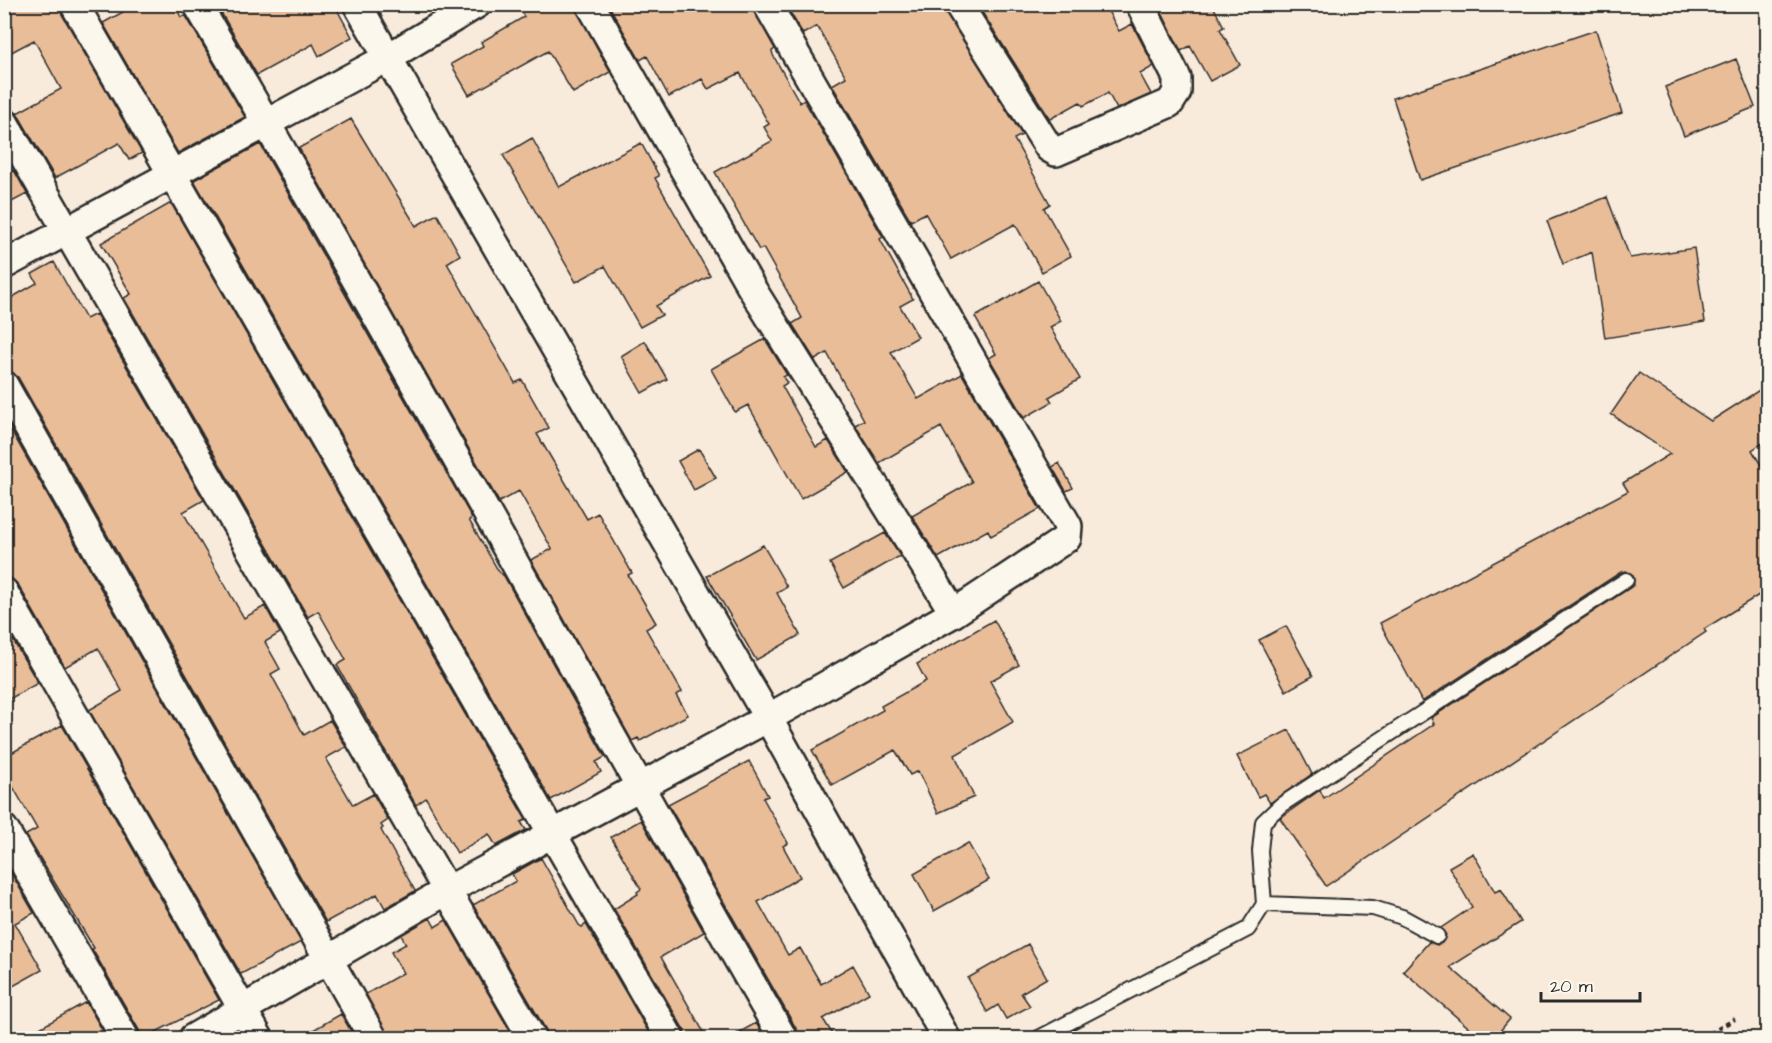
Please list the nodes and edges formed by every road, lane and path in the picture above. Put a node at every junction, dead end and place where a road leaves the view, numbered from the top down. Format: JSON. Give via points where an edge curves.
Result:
{"nodes":[{"id":1,"x":74,"y":4,"type":"edge"},
{"id":2,"x":197,"y":4,"type":"edge"},
{"id":3,"x":357,"y":4,"type":"edge"},
{"id":4,"x":477,"y":4,"type":"edge"},
{"id":5,"x":590,"y":4,"type":"edge"},
{"id":6,"x":767,"y":4,"type":"edge"},
{"id":7,"x":958,"y":4,"type":"edge"},
{"id":8,"x":1140,"y":4,"type":"edge"},
{"id":9,"x":387,"y":58,"type":"junction"},
{"id":10,"x":4,"y":122,"type":"edge"},
{"id":11,"x":267,"y":123,"type":"junction"},
{"id":12,"x":170,"y":175,"type":"junction"},
{"id":13,"x":67,"y":230,"type":"junction"},
{"id":14,"x":4,"y":265,"type":"edge"},
{"id":15,"x":4,"y":385,"type":"edge"},
{"id":16,"x":1626,"y":580,"type":"dead end"},
{"id":17,"x":4,"y":592,"type":"edge"},
{"id":18,"x":954,"y":613,"type":"junction"},
{"id":19,"x":768,"y":718,"type":"junction"},
{"id":20,"x":638,"y":788,"type":"junction"},
{"id":21,"x":4,"y":830,"type":"edge"},
{"id":22,"x":553,"y":835,"type":"junction"},
{"id":23,"x":448,"y":890,"type":"junction"},
{"id":24,"x":1264,"y":904,"type":"junction"},
{"id":25,"x":1437,"y":936,"type":"dead end"},
{"id":26,"x":329,"y":960,"type":"junction"},
{"id":27,"x":242,"y":1010,"type":"junction"},
{"id":28,"x":1735,"y":1019,"type":"dead end"},
{"id":29,"x":125,"y":1038,"type":"edge"},
{"id":30,"x":193,"y":1038,"type":"edge"},
{"id":31,"x":259,"y":1038,"type":"edge"},
{"id":32,"x":373,"y":1038,"type":"edge"},
{"id":33,"x":532,"y":1038,"type":"edge"},
{"id":34,"x":670,"y":1038,"type":"edge"},
{"id":35,"x":783,"y":1038,"type":"edge"},
{"id":36,"x":946,"y":1038,"type":"edge"},
{"id":37,"x":1039,"y":1038,"type":"edge"},
{"id":38,"x":1702,"y":1038,"type":"edge"}],
"edges":[{"from":1,"to":12,"type":"street"},
{"from":2,"to":11,"type":"street"},
{"from":3,"to":9,"type":"street"},
{"from":4,"to":9,"type":"street"},
{"from":5,"to":18,"type":"street","via":[[751,287]]},
{"from":6,"to":18,"type":"street","via":[[1068,526],[1067,538]]},
{"from":7,"to":8,"type":"street","via":[[1049,148],[1056,152],[1170,103],[1177,78]]},
{"from":9,"to":11,"type":"street"},
{"from":9,"to":19,"type":"street"},
{"from":10,"to":13,"type":"street"},
{"from":11,"to":12,"type":"street"},
{"from":11,"to":20,"type":"street"},
{"from":12,"to":13,"type":"street"},
{"from":12,"to":22,"type":"street"},
{"from":13,"to":14,"type":"street"},
{"from":13,"to":23,"type":"street"},
{"from":15,"to":26,"type":"street"},
{"from":16,"to":24,"type":"lane","via":[[1281,805],[1263,822],[1260,851]]},
{"from":17,"to":27,"type":"street"},
{"from":18,"to":19,"type":"street"},
{"from":19,"to":20,"type":"street"},
{"from":19,"to":36,"type":"street"},
{"from":20,"to":22,"type":"street"},
{"from":20,"to":35,"type":"street"},
{"from":21,"to":29,"type":"street"},
{"from":22,"to":23,"type":"street"},
{"from":22,"to":34,"type":"street"},
{"from":23,"to":26,"type":"street"},
{"from":23,"to":33,"type":"street"},
{"from":24,"to":25,"type":"lane","via":[[1373,908],[1402,917]]},
{"from":24,"to":37,"type":"lane","via":[[1248,929]]},
{"from":26,"to":27,"type":"street"},
{"from":26,"to":32,"type":"street"},
{"from":27,"to":30,"type":"street"},
{"from":27,"to":31,"type":"street"},
{"from":28,"to":38,"type":"path"}]}
